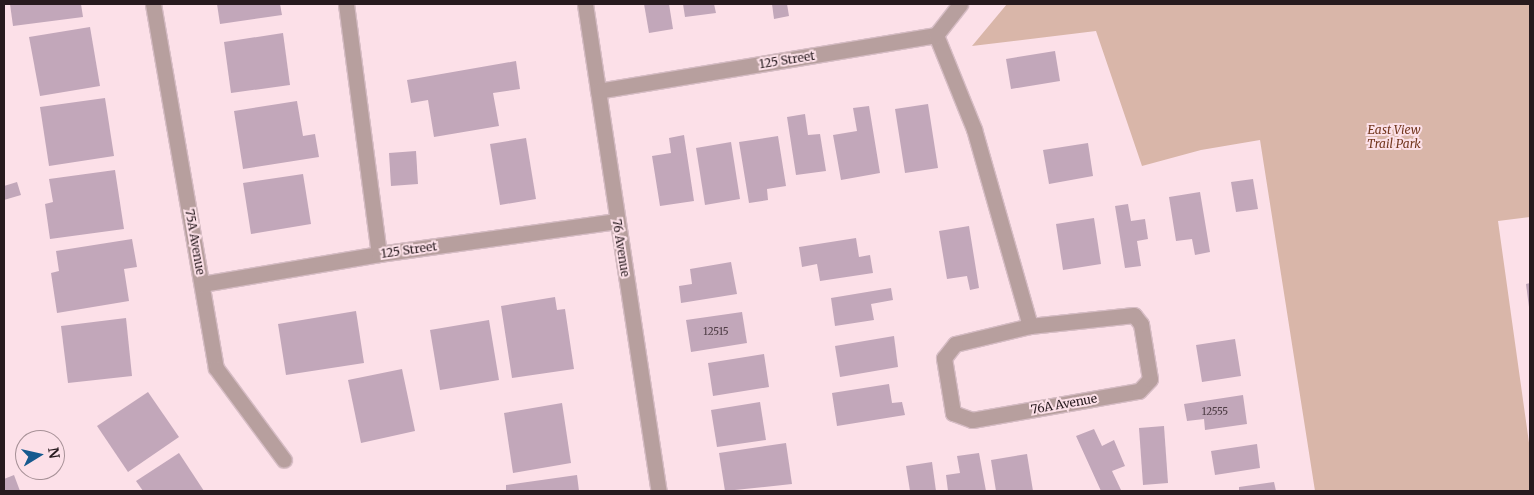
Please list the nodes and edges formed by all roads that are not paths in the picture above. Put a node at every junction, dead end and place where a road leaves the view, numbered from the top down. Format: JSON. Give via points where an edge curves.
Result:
{"nodes":[{"id":1,"x":153,"y":4,"type":"edge"},
{"id":2,"x":346,"y":4,"type":"edge"},
{"id":3,"x":585,"y":4,"type":"edge"},
{"id":4,"x":960,"y":4,"type":"edge"},
{"id":5,"x":936,"y":35,"type":"junction"},
{"id":6,"x":598,"y":91,"type":"junction"},
{"id":7,"x":617,"y":221,"type":"junction"},
{"id":8,"x":379,"y":254,"type":"junction"},
{"id":9,"x":202,"y":284,"type":"junction"},
{"id":10,"x":1030,"y":326,"type":"junction"},
{"id":11,"x":284,"y":460,"type":"dead end"},
{"id":12,"x":659,"y":491,"type":"edge"}],
"edges":[{"from":1,"to":9,"type":"street","name":"75A Avenue"},
{"from":2,"to":8,"type":"street"},
{"from":3,"to":6,"type":"street","name":"76 Avenue"},
{"from":4,"to":5,"type":"street"},
{"from":5,"to":6,"type":"street","name":"125 Street"},
{"from":5,"to":10,"type":"street","via":[[974,130]]},
{"from":6,"to":7,"type":"street","name":"76 Avenue"},
{"from":7,"to":8,"type":"street","name":"125 Street"},
{"from":7,"to":12,"type":"street","name":"76 Avenue"},
{"from":8,"to":9,"type":"street","name":"125 Street"},
{"from":9,"to":11,"type":"street","name":"75A Avenue","via":[[216,368]]},
{"from":10,"to":10,"type":"street","name":"76A Avenue","via":[[955,344],[944,358],[953,413],[972,420],[1139,391],[1150,379],[1142,324],[1134,315]]}]}
